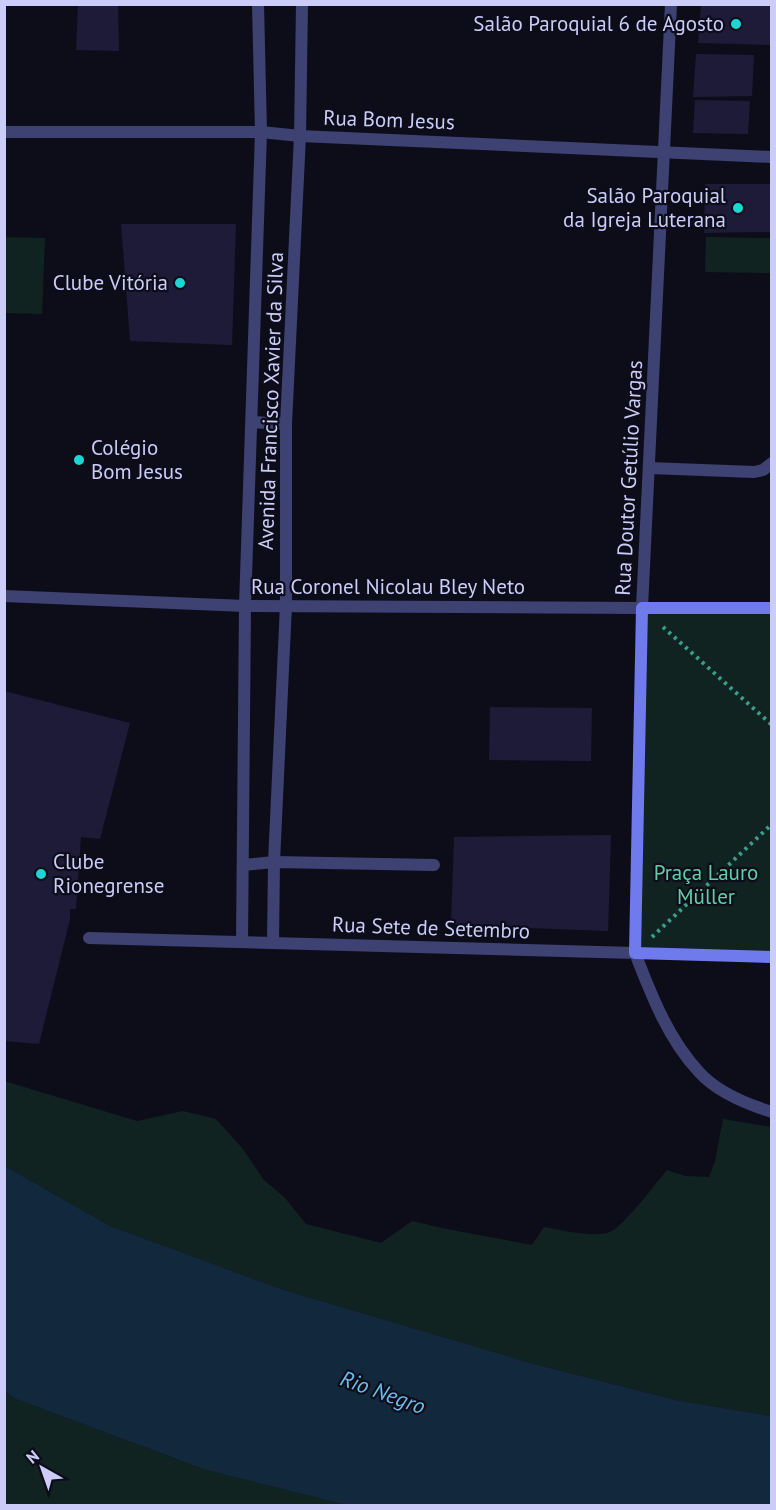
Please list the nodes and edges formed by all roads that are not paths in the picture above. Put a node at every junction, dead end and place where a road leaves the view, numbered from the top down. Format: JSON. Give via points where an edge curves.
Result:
{"nodes":[{"id":1,"x":258,"y":4,"type":"edge"},
{"id":2,"x":302,"y":4,"type":"edge"},
{"id":3,"x":671,"y":4,"type":"edge"},
{"id":4,"x":4,"y":132,"type":"edge"},
{"id":5,"x":261,"y":132,"type":"junction"},
{"id":6,"x":300,"y":136,"type":"junction"},
{"id":7,"x":665,"y":151,"type":"junction"},
{"id":8,"x":771,"y":158,"type":"edge"},
{"id":9,"x":252,"y":422,"type":"junction"},
{"id":10,"x":286,"y":424,"type":"junction"},
{"id":11,"x":771,"y":463,"type":"edge"},
{"id":12,"x":649,"y":468,"type":"junction"},
{"id":13,"x":4,"y":596,"type":"edge"},
{"id":14,"x":286,"y":605,"type":"junction"},
{"id":15,"x":245,"y":606,"type":"junction"},
{"id":16,"x":642,"y":608,"type":"junction"},
{"id":17,"x":771,"y":608,"type":"edge"},
{"id":18,"x":274,"y":862,"type":"junction"},
{"id":19,"x":244,"y":865,"type":"junction"},
{"id":20,"x":434,"y":865,"type":"dead end"},
{"id":21,"x":89,"y":938,"type":"dead end"},
{"id":22,"x":242,"y":942,"type":"junction"},
{"id":23,"x":273,"y":943,"type":"junction"},
{"id":24,"x":635,"y":953,"type":"junction"},
{"id":25,"x":771,"y":957,"type":"edge"},
{"id":26,"x":771,"y":1112,"type":"edge"}],
"edges":[{"from":1,"to":5,"type":"street","name":"Avenida Francisco Xavier da Silva"},
{"from":2,"to":6,"type":"street","name":"Avenida Francisco Xavier da Silva"},
{"from":3,"to":7,"type":"street","name":"Rua Doutor Getúlio Vargas"},
{"from":4,"to":5,"type":"street","name":"Rua Bom Jesus"},
{"from":5,"to":6,"type":"street","name":"Rua Bom Jesus"},
{"from":5,"to":9,"type":"street","name":"Avenida Francisco Xavier da Silva"},
{"from":6,"to":7,"type":"street","name":"Rua Bom Jesus"},
{"from":6,"to":10,"type":"street","name":"Avenida Francisco Xavier da Silva"},
{"from":7,"to":8,"type":"street","name":"Rua Bom Jesus"},
{"from":7,"to":12,"type":"street","name":"Rua Doutor Getúlio Vargas"},
{"from":9,"to":10,"type":"street"},
{"from":9,"to":15,"type":"street","name":"Avenida Francisco Xavier da Silva"},
{"from":10,"to":14,"type":"street","name":"Avenida Francisco Xavier da Silva"},
{"from":11,"to":12,"type":"street","via":[[754,472]]},
{"from":12,"to":16,"type":"street","name":"Rua Doutor Getúlio Vargas"},
{"from":13,"to":15,"type":"street","name":"Rua Coronel Nicolau Bley Neto"},
{"from":14,"to":15,"type":"street","name":"Rua Coronel Nicolau Bley Neto"},
{"from":14,"to":16,"type":"street","name":"Rua Coronel Nicolau Bley Neto"},
{"from":14,"to":18,"type":"street","name":"Avenida Francisco Xavier da Silva"},
{"from":15,"to":19,"type":"street","name":"Avenida Francisco Xavier da Silva"},
{"from":16,"to":17,"type":"main road","name":"Rua Coronel Nicolau Bley Neto"},
{"from":16,"to":24,"type":"main road","name":"Rua Doutor Getúlio Vargas"},
{"from":18,"to":19,"type":"street"},
{"from":18,"to":20,"type":"street"},
{"from":18,"to":23,"type":"street","name":"Avenida Francisco Xavier da Silva"},
{"from":19,"to":22,"type":"street","name":"Avenida Francisco Xavier da Silva"},
{"from":21,"to":22,"type":"street","name":"Rua Sete de Setembro"},
{"from":22,"to":23,"type":"street","name":"Rua Sete de Setembro"},
{"from":23,"to":24,"type":"street","name":"Rua Sete de Setembro"},
{"from":24,"to":25,"type":"main road","name":"Rua Sete de Setembro"},
{"from":24,"to":26,"type":"street","via":[[653,1000],[699,1072],[727,1094]]}]}
